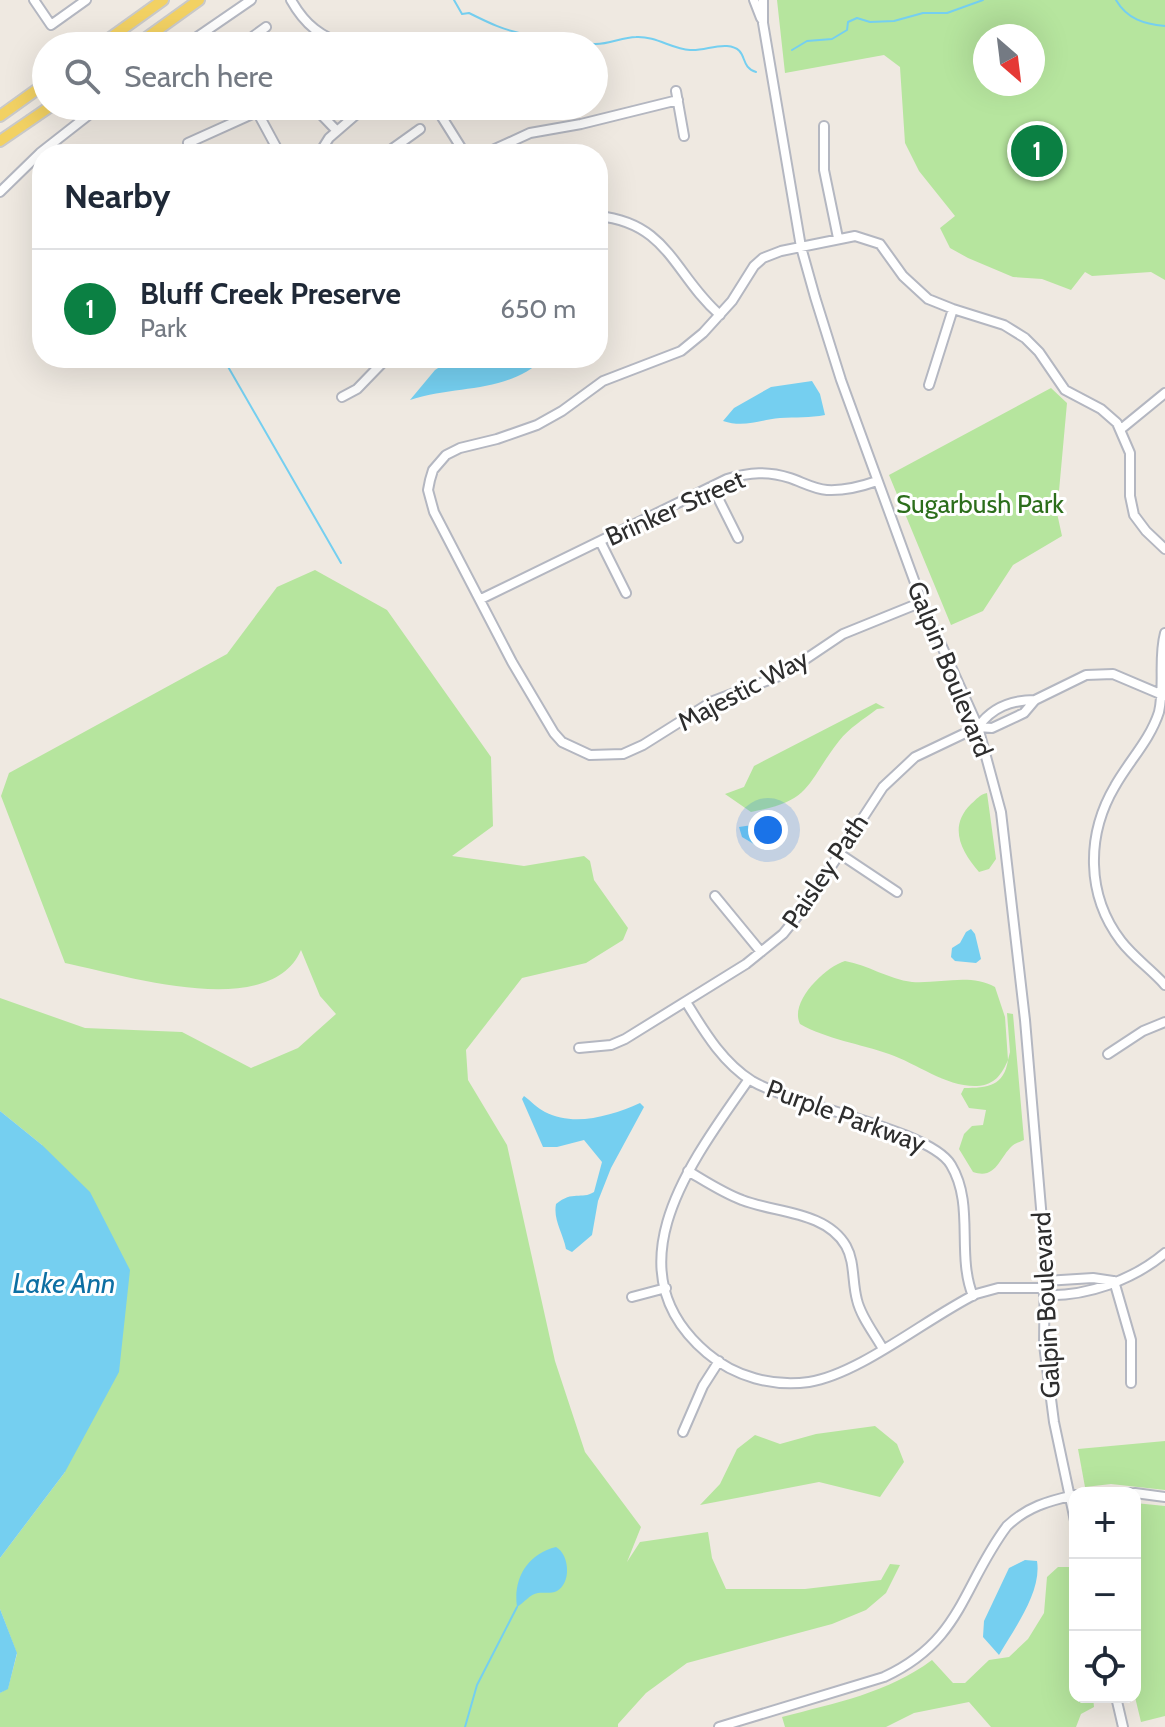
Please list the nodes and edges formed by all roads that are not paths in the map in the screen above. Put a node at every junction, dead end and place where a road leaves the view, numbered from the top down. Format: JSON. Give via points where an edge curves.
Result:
{"nodes":[{"id":1,"x":34,"y":0,"type":"edge"},
{"id":2,"x":86,"y":0,"type":"edge"},
{"id":3,"x":163,"y":0,"type":"edge"},
{"id":4,"x":199,"y":0,"type":"edge"},
{"id":5,"x":251,"y":0,"type":"edge"},
{"id":6,"x":291,"y":0,"type":"edge"},
{"id":7,"x":754,"y":0,"type":"edge"},
{"id":8,"x":763,"y":0,"type":"edge"},
{"id":9,"x":763,"y":23,"type":"junction"},
{"id":10,"x":266,"y":27,"type":"dead end"},
{"id":11,"x":118,"y":32,"type":"edge"},
{"id":12,"x":154,"y":32,"type":"edge"},
{"id":13,"x":204,"y":32,"type":"edge"},
{"id":14,"x":259,"y":32,"type":"edge"},
{"id":15,"x":317,"y":32,"type":"edge"},
{"id":16,"x":32,"y":93,"type":"edge"},
{"id":17,"x":0,"y":116,"type":"edge"},
{"id":18,"x":608,"y":116,"type":"edge"},
{"id":19,"x":32,"y":119,"type":"edge"},
{"id":20,"x":82,"y":120,"type":"edge"},
{"id":21,"x":234,"y":120,"type":"edge"},
{"id":22,"x":261,"y":120,"type":"edge"},
{"id":23,"x":326,"y":120,"type":"edge"},
{"id":24,"x":350,"y":120,"type":"edge"},
{"id":25,"x":444,"y":120,"type":"edge"},
{"id":26,"x":595,"y":120,"type":"edge"},
{"id":27,"x":824,"y":126,"type":"dead end"},
{"id":28,"x":420,"y":129,"type":"dead end"},
{"id":29,"x":337,"y":131,"type":"junction"},
{"id":30,"x":684,"y":136,"type":"dead end"},
{"id":31,"x":0,"y":141,"type":"edge"},
{"id":32,"x":188,"y":143,"type":"dead end"},
{"id":33,"x":50,"y":144,"type":"edge"},
{"id":34,"x":273,"y":144,"type":"edge"},
{"id":35,"x":327,"y":144,"type":"edge"},
{"id":36,"x":399,"y":144,"type":"edge"},
{"id":37,"x":459,"y":144,"type":"edge"},
{"id":38,"x":506,"y":144,"type":"edge"},
{"id":39,"x":32,"y":161,"type":"edge"},
{"id":40,"x":0,"y":192,"type":"edge"},
{"id":41,"x":608,"y":217,"type":"edge"},
{"id":42,"x":838,"y":238,"type":"junction"},
{"id":43,"x":801,"y":247,"type":"junction"},
{"id":44,"x":953,"y":309,"type":"junction"},
{"id":45,"x":720,"y":315,"type":"junction"},
{"id":46,"x":377,"y":368,"type":"edge"},
{"id":47,"x":929,"y":385,"type":"dead end"},
{"id":48,"x":1165,"y":393,"type":"edge"},
{"id":49,"x":342,"y":397,"type":"dead end"},
{"id":50,"x":1121,"y":429,"type":"junction"},
{"id":51,"x":877,"y":481,"type":"junction"},
{"id":52,"x":712,"y":486,"type":"junction"},
{"id":53,"x":738,"y":538,"type":"dead end"},
{"id":54,"x":600,"y":541,"type":"junction"},
{"id":55,"x":1165,"y":549,"type":"edge"},
{"id":56,"x":626,"y":593,"type":"dead end"},
{"id":57,"x":481,"y":599,"type":"junction"},
{"id":58,"x":922,"y":602,"type":"junction"},
{"id":59,"x":1165,"y":633,"type":"edge"},
{"id":60,"x":1164,"y":696,"type":"edge"},
{"id":61,"x":1035,"y":700,"type":"junction"},
{"id":62,"x":978,"y":727,"type":"junction"},
{"id":63,"x":840,"y":854,"type":"junction"},
{"id":64,"x":897,"y":892,"type":"dead end"},
{"id":65,"x":715,"y":896,"type":"dead end"},
{"id":66,"x":761,"y":952,"type":"junction"},
{"id":67,"x":1165,"y":985,"type":"edge"},
{"id":68,"x":686,"y":1002,"type":"junction"},
{"id":69,"x":1165,"y":1022,"type":"edge"},
{"id":70,"x":579,"y":1048,"type":"dead end"},
{"id":71,"x":1108,"y":1054,"type":"dead end"},
{"id":72,"x":749,"y":1079,"type":"junction"},
{"id":73,"x":688,"y":1171,"type":"junction"},
{"id":74,"x":1165,"y":1253,"type":"edge"},
{"id":75,"x":1114,"y":1281,"type":"junction"},
{"id":76,"x":666,"y":1288,"type":"junction"},
{"id":77,"x":1045,"y":1288,"type":"junction"},
{"id":78,"x":973,"y":1296,"type":"junction"},
{"id":79,"x":632,"y":1297,"type":"dead end"},
{"id":80,"x":883,"y":1349,"type":"junction"},
{"id":81,"x":719,"y":1361,"type":"junction"},
{"id":82,"x":1131,"y":1383,"type":"dead end"},
{"id":83,"x":683,"y":1432,"type":"dead end"},
{"id":84,"x":1070,"y":1487,"type":"edge"},
{"id":85,"x":1141,"y":1494,"type":"edge"},
{"id":86,"x":1069,"y":1497,"type":"edge"},
{"id":87,"x":1165,"y":1497,"type":"edge"},
{"id":88,"x":1117,"y":1703,"type":"edge"},
{"id":89,"x":719,"y":1727,"type":"edge"},
{"id":90,"x":1123,"y":1727,"type":"edge"}],
"edges":[{"from":1,"to":2,"type":"street","via":[[51,25]]},
{"from":3,"to":11,"type":"main road"},
{"from":4,"to":12,"type":"main road"},
{"from":5,"to":13,"type":"street"},
{"from":6,"to":15,"type":"street"},
{"from":7,"to":9,"type":"street","name":"Galpin Boulevard"},
{"from":8,"to":9,"type":"street","name":"Galpin Boulevard"},
{"from":9,"to":43,"type":"street","name":"Galpin Boulevard"},
{"from":10,"to":14,"type":"street"},
{"from":16,"to":17,"type":"main road"},
{"from":18,"to":30,"type":"street","via":[[677,96]]},
{"from":19,"to":31,"type":"main road"},
{"from":20,"to":33,"type":"street"},
{"from":21,"to":32,"type":"street"},
{"from":22,"to":34,"type":"street"},
{"from":23,"to":29,"type":"street"},
{"from":24,"to":29,"type":"street"},
{"from":25,"to":37,"type":"street"},
{"from":26,"to":38,"type":"street","via":[[530,133]]},
{"from":27,"to":42,"type":"street","via":[[824,170]]},
{"from":28,"to":36,"type":"street"},
{"from":29,"to":35,"type":"street"},
{"from":39,"to":40,"type":"street"},
{"from":41,"to":45,"type":"street","via":[[626,220],[650,235]]},
{"from":42,"to":43,"type":"street"},
{"from":42,"to":44,"type":"street","via":[[864,237],[880,244],[918,291]]},
{"from":43,"to":45,"type":"street","via":[[763,258]]},
{"from":43,"to":51,"type":"street","name":"Galpin Boulevard"},
{"from":44,"to":47,"type":"street"},
{"from":44,"to":50,"type":"street","via":[[1004,325],[1025,338],[1046,360],[1060,386],[1101,409]]},
{"from":45,"to":57,"type":"street","via":[[669,357],[603,381],[537,425],[460,448],[439,463],[430,480],[430,501]]},
{"from":46,"to":49,"type":"street"},
{"from":48,"to":50,"type":"street"},
{"from":50,"to":55,"type":"street","via":[[1132,464],[1134,515]]},
{"from":51,"to":52,"type":"street","name":"Brinker Street","via":[[824,490],[759,472]]},
{"from":51,"to":58,"type":"street","name":"Galpin Boulevard"},
{"from":52,"to":53,"type":"street"},
{"from":52,"to":54,"type":"street","name":"Brinker Street"},
{"from":54,"to":56,"type":"street"},
{"from":54,"to":57,"type":"street","name":"Brinker Street"},
{"from":57,"to":58,"type":"street","name":"Majestic Way","via":[[554,733],[590,755],[623,754],[643,745],[713,701],[782,675],[843,634]]},
{"from":58,"to":62,"type":"street","name":"Galpin Boulevard"},
{"from":59,"to":60,"type":"street"},
{"from":60,"to":61,"type":"street","via":[[1127,678],[1099,672],[1072,679]]},
{"from":60,"to":67,"type":"street","via":[[1152,729],[1105,804],[1093,851],[1096,885],[1107,917],[1123,943]]},
{"from":61,"to":62,"type":"street","via":[[1024,713],[992,728]]},
{"from":61,"to":62,"type":"street","via":[[1015,700],[987,714]]},
{"from":62,"to":63,"type":"street","name":"Paisley Path","via":[[904,765]]},
{"from":62,"to":77,"type":"street","name":"Galpin Boulevard","via":[[1001,812],[1011,887]]},
{"from":63,"to":64,"type":"street"},
{"from":63,"to":66,"type":"street","name":"Paisley Path","via":[[795,921]]},
{"from":65,"to":66,"type":"street"},
{"from":66,"to":68,"type":"street","name":"Paisley Path"},
{"from":68,"to":70,"type":"street","name":"Paisley Path","via":[[617,1042]]},
{"from":68,"to":72,"type":"street","name":"Purple Parkway","via":[[722,1055]]},
{"from":69,"to":71,"type":"street"},
{"from":72,"to":73,"type":"street"},
{"from":72,"to":78,"type":"street","name":"Purple Parkway","via":[[923,1141],[946,1157],[962,1189],[966,1272]]},
{"from":73,"to":76,"type":"street","via":[[665,1226]]},
{"from":73,"to":80,"type":"street","via":[[746,1202],[817,1221],[846,1239],[860,1310]]},
{"from":74,"to":75,"type":"street"},
{"from":75,"to":77,"type":"street","via":[[1093,1278]]},
{"from":75,"to":77,"type":"street","via":[[1096,1291]]},
{"from":75,"to":82,"type":"street","via":[[1131,1340]]},
{"from":76,"to":79,"type":"street"},
{"from":76,"to":81,"type":"street","via":[[686,1330]]},
{"from":77,"to":78,"type":"street","via":[[998,1288]]},
{"from":77,"to":84,"type":"street","name":"Galpin Boulevard","via":[[1044,1345]]},
{"from":78,"to":80,"type":"street"},
{"from":80,"to":81,"type":"street","via":[[824,1379],[794,1383],[749,1377]]},
{"from":81,"to":83,"type":"street"},
{"from":85,"to":87,"type":"street"},
{"from":86,"to":89,"type":"street","via":[[1038,1504],[1007,1526],[954,1620],[908,1664],[884,1677]]},
{"from":88,"to":90,"type":"street"}]}
